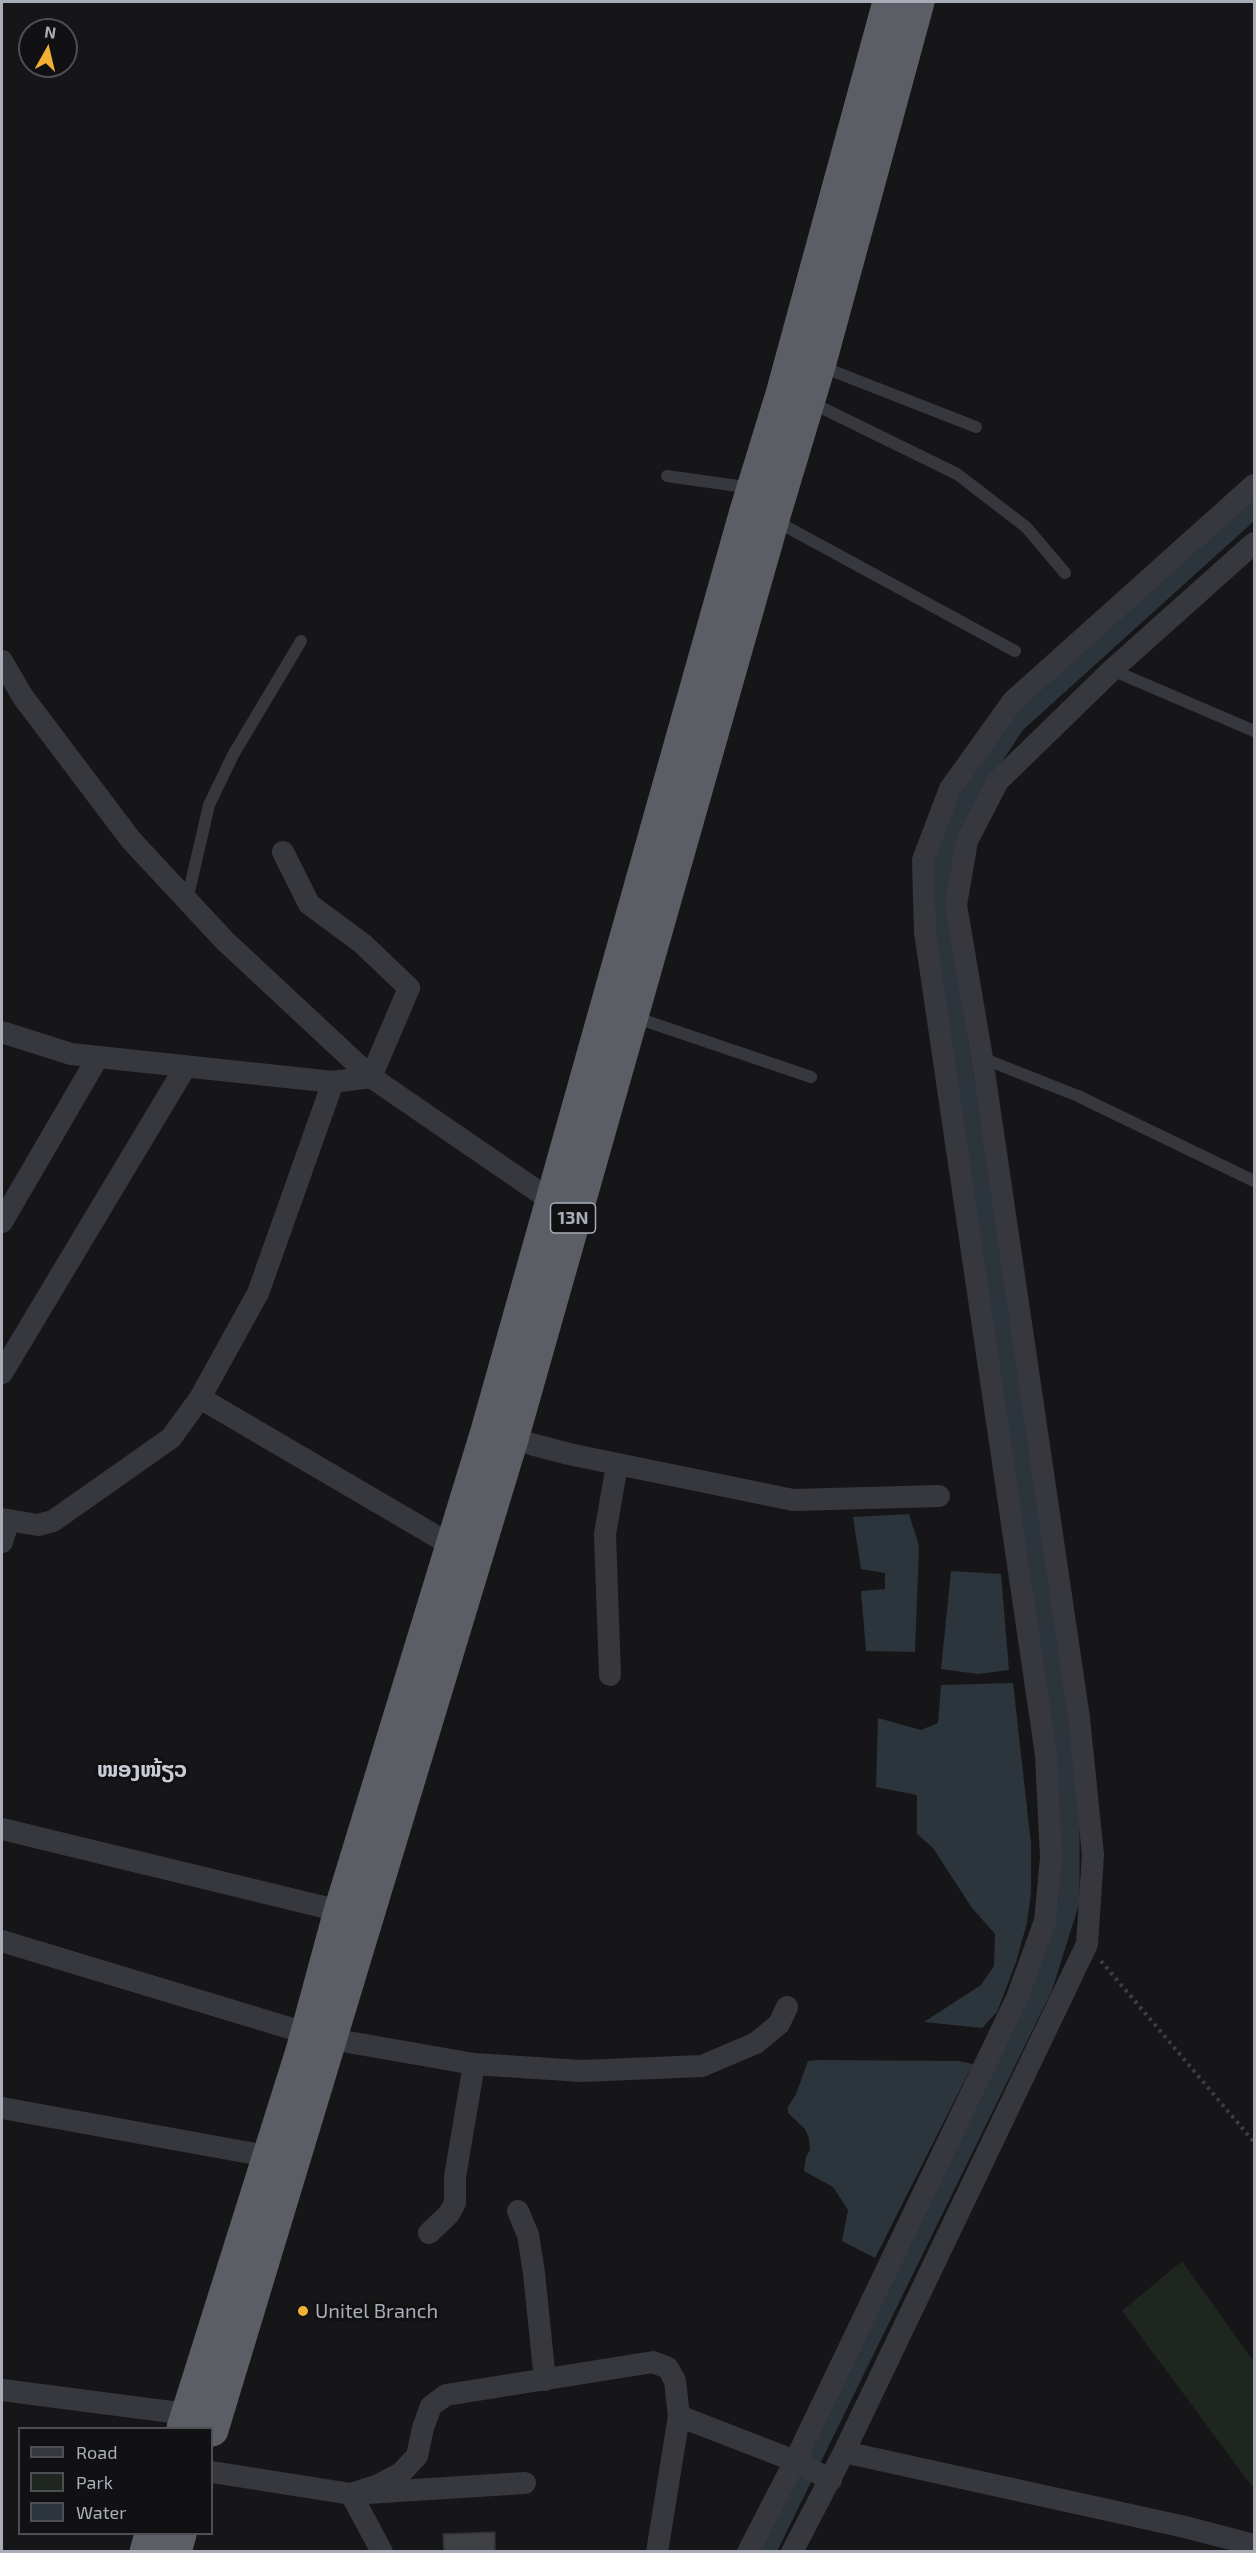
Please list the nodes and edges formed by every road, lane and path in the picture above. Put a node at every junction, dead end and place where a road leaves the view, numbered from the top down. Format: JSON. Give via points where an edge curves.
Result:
{"nodes":[{"id":1,"x":889,"y":2,"type":"edge"},
{"id":2,"x":918,"y":2,"type":"edge"},
{"id":3,"x":819,"y":366,"type":"junction"},
{"id":4,"x":809,"y":402,"type":"junction"},
{"id":5,"x":976,"y":427,"type":"dead end"},
{"id":6,"x":667,"y":476,"type":"dead end"},
{"id":7,"x":1254,"y":485,"type":"edge"},
{"id":8,"x":753,"y":488,"type":"junction"},
{"id":9,"x":773,"y":519,"type":"junction"},
{"id":10,"x":1254,"y":543,"type":"edge"},
{"id":11,"x":1065,"y":573,"type":"dead end"},
{"id":12,"x":301,"y":641,"type":"dead end"},
{"id":13,"x":1015,"y":651,"type":"dead end"},
{"id":14,"x":2,"y":661,"type":"edge"},
{"id":15,"x":1112,"y":670,"type":"junction"},
{"id":16,"x":1254,"y":731,"type":"edge"},
{"id":17,"x":283,"y":852,"type":"dead end"},
{"id":18,"x":187,"y":900,"type":"junction"},
{"id":19,"x":633,"y":1017,"type":"junction"},
{"id":20,"x":2,"y":1032,"type":"edge"},
{"id":21,"x":98,"y":1057,"type":"junction"},
{"id":22,"x":982,"y":1058,"type":"junction"},
{"id":23,"x":186,"y":1066,"type":"junction"},
{"id":24,"x":371,"y":1077,"type":"junction"},
{"id":25,"x":812,"y":1077,"type":"dead end"},
{"id":26,"x":333,"y":1082,"type":"junction"},
{"id":27,"x":1254,"y":1181,"type":"edge"},
{"id":28,"x":562,"y":1208,"type":"junction"},
{"id":29,"x":2,"y":1222,"type":"edge"},
{"id":30,"x":2,"y":1373,"type":"edge"},
{"id":31,"x":200,"y":1398,"type":"junction"},
{"id":32,"x":512,"y":1439,"type":"junction"},
{"id":33,"x":617,"y":1465,"type":"junction"},
{"id":34,"x":939,"y":1496,"type":"dead end"},
{"id":35,"x":5,"y":1519,"type":"edge"},
{"id":36,"x":2,"y":1542,"type":"edge"},
{"id":37,"x":451,"y":1545,"type":"junction"},
{"id":38,"x":610,"y":1674,"type":"dead end"},
{"id":39,"x":2,"y":1829,"type":"edge"},
{"id":40,"x":340,"y":1911,"type":"junction"},
{"id":41,"x":2,"y":1941,"type":"edge"},
{"id":42,"x":1086,"y":1944,"type":"junction"},
{"id":43,"x":787,"y":2007,"type":"dead end"},
{"id":44,"x":319,"y":2036,"type":"junction"},
{"id":45,"x":474,"y":2064,"type":"junction"},
{"id":46,"x":2,"y":2108,"type":"edge"},
{"id":47,"x":1254,"y":2142,"type":"edge"},
{"id":48,"x":267,"y":2156,"type":"junction"},
{"id":49,"x":518,"y":2211,"type":"dead end"},
{"id":50,"x":429,"y":2233,"type":"dead end"},
{"id":51,"x":545,"y":2380,"type":"junction"},
{"id":52,"x":2,"y":2390,"type":"edge"},
{"id":53,"x":679,"y":2416,"type":"junction"},
{"id":54,"x":199,"y":2424,"type":"edge"},
{"id":55,"x":844,"y":2452,"type":"junction"},
{"id":56,"x":798,"y":2463,"type":"junction"},
{"id":57,"x":213,"y":2472,"type":"edge"},
{"id":58,"x":827,"y":2478,"type":"junction"},
{"id":59,"x":525,"y":2482,"type":"dead end"},
{"id":60,"x":351,"y":2494,"type":"junction"},
{"id":61,"x":151,"y":2535,"type":"edge"},
{"id":62,"x":180,"y":2535,"type":"edge"},
{"id":63,"x":1254,"y":2545,"type":"edge"},
{"id":64,"x":146,"y":2552,"type":"edge"},
{"id":65,"x":175,"y":2552,"type":"edge"},
{"id":66,"x":382,"y":2552,"type":"edge"},
{"id":67,"x":657,"y":2552,"type":"edge"},
{"id":68,"x":748,"y":2552,"type":"edge"},
{"id":69,"x":792,"y":2552,"type":"edge"}],
"edges":[{"from":1,"to":8,"type":"highway","number":"13N"},
{"from":2,"to":3,"type":"highway","number":"13N"},
{"from":3,"to":4,"type":"highway","number":"13N"},
{"from":3,"to":5,"type":"lane"},
{"from":4,"to":9,"type":"highway","number":"13N"},
{"from":4,"to":11,"type":"lane","via":[[957,474],[1026,527]]},
{"from":6,"to":8,"type":"lane"},
{"from":7,"to":56,"type":"street","via":[[1013,701],[950,789],[923,860],[925,932],[1046,1755],[1051,1858],[1044,1921],[1017,1998]]},
{"from":8,"to":28,"type":"highway","number":"13N"},
{"from":9,"to":13,"type":"lane"},
{"from":9,"to":19,"type":"highway","number":"13N"},
{"from":10,"to":15,"type":"street"},
{"from":12,"to":18,"type":"lane","via":[[233,754],[209,805]]},
{"from":14,"to":18,"type":"street","via":[[23,697],[131,840]]},
{"from":15,"to":16,"type":"lane"},
{"from":15,"to":22,"type":"street","via":[[998,781],[967,841],[956,905]]},
{"from":17,"to":24,"type":"street","via":[[309,904],[363,944],[409,988]]},
{"from":18,"to":24,"type":"street","via":[[225,942]]},
{"from":19,"to":25,"type":"lane"},
{"from":19,"to":28,"type":"highway","number":"13N"},
{"from":20,"to":21,"type":"street","via":[[71,1054]]},
{"from":21,"to":23,"type":"street"},
{"from":21,"to":29,"type":"street"},
{"from":22,"to":27,"type":"lane","via":[[1078,1096]]},
{"from":22,"to":42,"type":"street","via":[[1079,1718],[1093,1855]]},
{"from":23,"to":26,"type":"street"},
{"from":23,"to":30,"type":"street"},
{"from":24,"to":26,"type":"street"},
{"from":24,"to":28,"type":"street"},
{"from":26,"to":31,"type":"street","via":[[258,1293]]},
{"from":28,"to":32,"type":"highway","number":"13N"},
{"from":28,"to":37,"type":"highway","number":"13N"},
{"from":31,"to":35,"type":"street","via":[[171,1438],[54,1521],[38,1525]]},
{"from":31,"to":37,"type":"street"},
{"from":32,"to":33,"type":"street"},
{"from":32,"to":44,"type":"highway","number":"13N"},
{"from":33,"to":34,"type":"street","via":[[793,1500]]},
{"from":33,"to":38,"type":"street","via":[[605,1534]]},
{"from":35,"to":36,"type":"street"},
{"from":37,"to":40,"type":"highway","number":"13N"},
{"from":39,"to":40,"type":"street"},
{"from":40,"to":44,"type":"highway","number":"13N"},
{"from":41,"to":44,"type":"street"},
{"from":42,"to":47,"type":"path"},
{"from":42,"to":55,"type":"street"},
{"from":43,"to":45,"type":"street","via":[[779,2024],[756,2043],[702,2066],[582,2071]]},
{"from":44,"to":45,"type":"street"},
{"from":44,"to":48,"type":"highway","number":"13N"},
{"from":44,"to":54,"type":"highway","number":"13N"},
{"from":45,"to":50,"type":"street","via":[[455,2176],[455,2204]]},
{"from":46,"to":48,"type":"street"},
{"from":48,"to":54,"type":"highway","number":"13N"},
{"from":49,"to":51,"type":"street","via":[[529,2244]]},
{"from":51,"to":53,"type":"street","via":[[653,2362],[668,2368],[675,2380]]},
{"from":51,"to":60,"type":"street","via":[[446,2395],[431,2406],[417,2456],[401,2473]]},
{"from":52,"to":54,"type":"street"},
{"from":53,"to":56,"type":"street"},
{"from":53,"to":67,"type":"street"},
{"from":55,"to":58,"type":"street"},
{"from":55,"to":63,"type":"street"},
{"from":56,"to":58,"type":"street"},
{"from":56,"to":68,"type":"street"},
{"from":57,"to":60,"type":"street"},
{"from":58,"to":69,"type":"street"},
{"from":59,"to":60,"type":"street"},
{"from":60,"to":66,"type":"street"},
{"from":61,"to":64,"type":"highway"},
{"from":62,"to":65,"type":"highway"}]}
